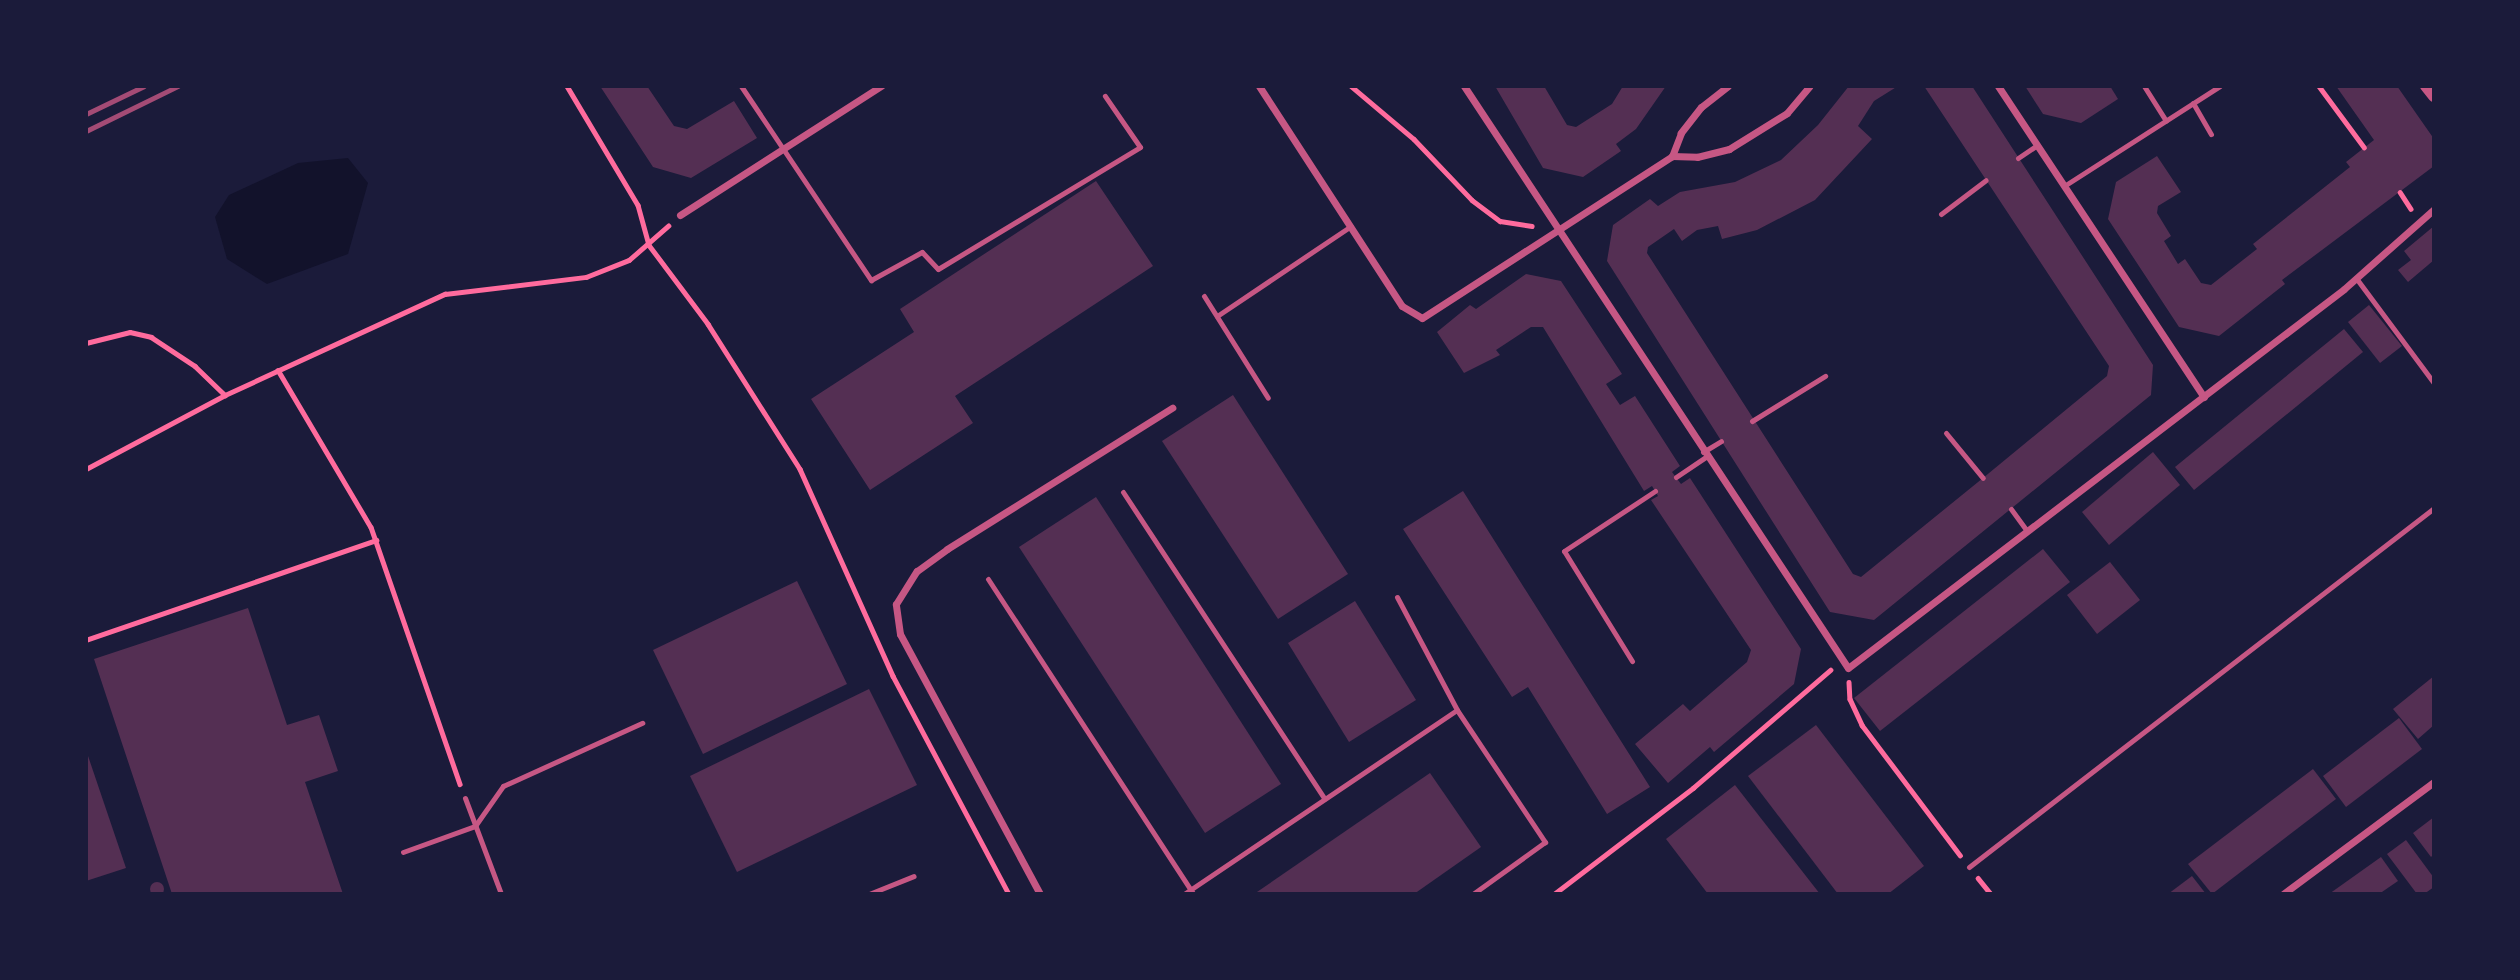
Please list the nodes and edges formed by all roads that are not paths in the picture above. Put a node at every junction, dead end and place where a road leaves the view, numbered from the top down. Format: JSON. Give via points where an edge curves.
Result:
{"nodes":[{"id":1,"x":741,"y":86,"type":"edge"},
{"id":2,"x":881,"y":86,"type":"edge"},
{"id":3,"x":1259,"y":86,"type":"edge"},
{"id":4,"x":1464,"y":86,"type":"edge"},
{"id":5,"x":1728,"y":86,"type":"edge"},
{"id":6,"x":1810,"y":86,"type":"edge"},
{"id":7,"x":1998,"y":86,"type":"edge"},
{"id":8,"x":2144,"y":86,"type":"edge"},
{"id":9,"x":2220,"y":86,"type":"edge"},
{"id":10,"x":2427,"y":86,"type":"edge"},
{"id":11,"x":1105,"y":96,"type":"dead end"},
{"id":12,"x":2434,"y":96,"type":"edge"},
{"id":13,"x":2193,"y":103,"type":"junction"},
{"id":14,"x":2166,"y":121,"type":"junction"},
{"id":15,"x":2211,"y":134,"type":"dead end"},
{"id":16,"x":2037,"y":145,"type":"junction"},
{"id":17,"x":783,"y":148,"type":"junction"},
{"id":18,"x":1672,"y":156,"type":"junction"},
{"id":19,"x":2018,"y":158,"type":"dead end"},
{"id":20,"x":1986,"y":180,"type":"dead end"},
{"id":21,"x":2063,"y":186,"type":"junction"},
{"id":22,"x":2434,"y":209,"type":"edge"},
{"id":23,"x":1941,"y":214,"type":"dead end"},
{"id":24,"x":680,"y":215,"type":"road end"},
{"id":25,"x":1351,"y":226,"type":"junction"},
{"id":26,"x":1557,"y":230,"type":"junction"},
{"id":27,"x":2357,"y":278,"type":"junction"},
{"id":28,"x":1204,"y":296,"type":"dead end"},
{"id":29,"x":1217,"y":316,"type":"junction"},
{"id":30,"x":1825,"y":376,"type":"dead end"},
{"id":31,"x":2434,"y":383,"type":"edge"},
{"id":32,"x":2204,"y":397,"type":"junction"},
{"id":33,"x":1268,"y":398,"type":"dead end"},
{"id":34,"x":1172,"y":408,"type":"dead end"},
{"id":35,"x":1752,"y":421,"type":"dead end"},
{"id":36,"x":1946,"y":433,"type":"dead end"},
{"id":37,"x":1721,"y":441,"type":"dead end"},
{"id":38,"x":1704,"y":455,"type":"junction"},
{"id":39,"x":1676,"y":477,"type":"dead end"},
{"id":40,"x":1983,"y":478,"type":"dead end"},
{"id":41,"x":1655,"y":491,"type":"dead end"},
{"id":42,"x":1124,"y":492,"type":"dead end"},
{"id":43,"x":2434,"y":508,"type":"edge"},
{"id":44,"x":2011,"y":509,"type":"dead end"},
{"id":45,"x":2027,"y":531,"type":"junction"},
{"id":46,"x":988,"y":579,"type":"dead end"},
{"id":47,"x":1397,"y":597,"type":"dead end"},
{"id":48,"x":1632,"y":661,"type":"dead end"},
{"id":49,"x":1457,"y":710,"type":"junction"},
{"id":50,"x":642,"y":723,"type":"dead end"},
{"id":51,"x":2434,"y":782,"type":"edge"},
{"id":52,"x":465,"y":799,"type":"road end"},
{"id":53,"x":1325,"y":799,"type":"junction"},
{"id":54,"x":475,"y":826,"type":"junction"},
{"id":55,"x":403,"y":852,"type":"dead end"},
{"id":56,"x":1969,"y":867,"type":"road end"},
{"id":57,"x":914,"y":876,"type":"dead end"},
{"id":58,"x":1189,"y":893,"type":"edge"},
{"id":59,"x":501,"y":894,"type":"edge"},
{"id":60,"x":869,"y":894,"type":"edge"},
{"id":61,"x":1040,"y":894,"type":"edge"},
{"id":62,"x":1473,"y":894,"type":"edge"},
{"id":63,"x":2283,"y":894,"type":"edge"}],
"edges":[{"from":1,"to":17,"type":"lane"},
{"from":2,"to":17,"type":"street"},
{"from":3,"to":25,"type":"street"},
{"from":4,"to":26,"type":"street"},
{"from":5,"to":18,"type":"street","via":[[1701,107],[1681,133]]},
{"from":6,"to":18,"type":"street","via":[[1787,113],[1728,149],[1698,157]]},
{"from":7,"to":16,"type":"street"},
{"from":8,"to":14,"type":"lane"},
{"from":9,"to":13,"type":"lane"},
{"from":10,"to":12,"type":"street"},
{"from":11,"to":17,"type":"lane","via":[[1140,148],[938,269],[922,252],[871,280]]},
{"from":13,"to":14,"type":"lane"},
{"from":13,"to":15,"type":"lane"},
{"from":14,"to":21,"type":"lane"},
{"from":16,"to":19,"type":"lane"},
{"from":16,"to":21,"type":"street"},
{"from":17,"to":24,"type":"street"},
{"from":18,"to":26,"type":"street"},
{"from":20,"to":23,"type":"lane"},
{"from":21,"to":32,"type":"street"},
{"from":22,"to":27,"type":"street"},
{"from":25,"to":26,"type":"street","via":[[1402,306],[1422,318]]},
{"from":25,"to":29,"type":"lane"},
{"from":26,"to":38,"type":"street"},
{"from":27,"to":31,"type":"lane"},
{"from":27,"to":32,"type":"street"},
{"from":28,"to":29,"type":"lane"},
{"from":29,"to":33,"type":"lane"},
{"from":30,"to":35,"type":"lane"},
{"from":32,"to":45,"type":"street"},
{"from":34,"to":61,"type":"street","via":[[947,549],[917,571],[896,604],[900,634]]},
{"from":36,"to":40,"type":"lane"},
{"from":37,"to":38,"type":"lane"},
{"from":38,"to":39,"type":"lane"},
{"from":38,"to":45,"type":"street","via":[[1848,668]]},
{"from":41,"to":48,"type":"lane","via":[[1564,551]]},
{"from":42,"to":53,"type":"lane"},
{"from":43,"to":56,"type":"lane"},
{"from":44,"to":45,"type":"lane"},
{"from":46,"to":58,"type":"lane"},
{"from":47,"to":49,"type":"lane"},
{"from":49,"to":53,"type":"lane"},
{"from":49,"to":62,"type":"lane","via":[[1545,842]]},
{"from":50,"to":54,"type":"lane","via":[[503,786]]},
{"from":51,"to":63,"type":"street"},
{"from":52,"to":54,"type":"lane"},
{"from":53,"to":58,"type":"lane"},
{"from":54,"to":55,"type":"lane"},
{"from":54,"to":59,"type":"lane"},
{"from":57,"to":60,"type":"lane"}]}
